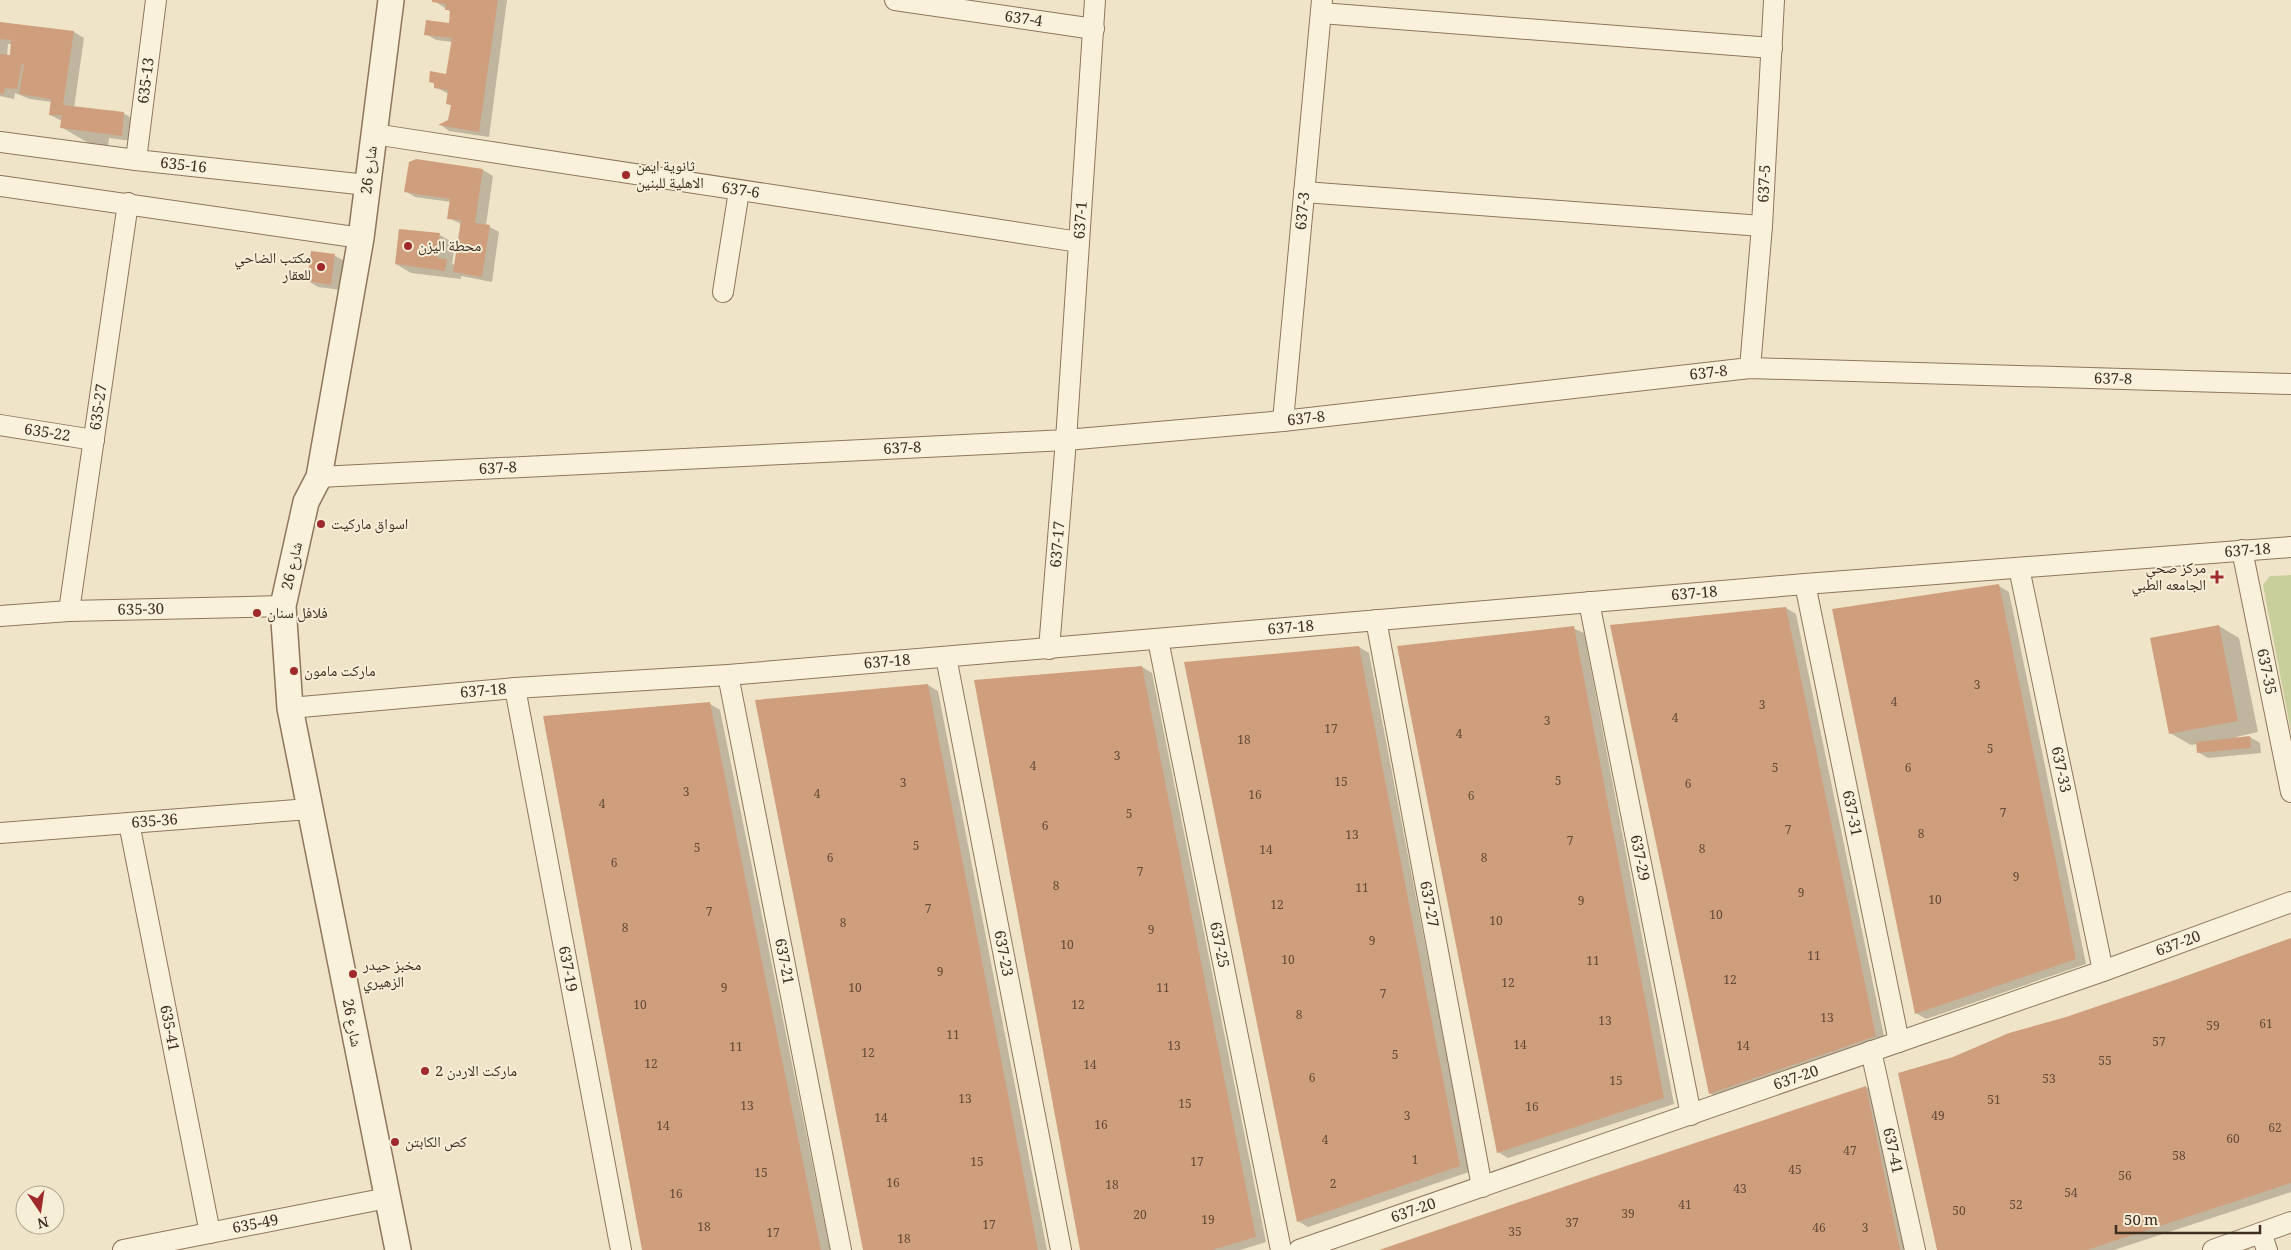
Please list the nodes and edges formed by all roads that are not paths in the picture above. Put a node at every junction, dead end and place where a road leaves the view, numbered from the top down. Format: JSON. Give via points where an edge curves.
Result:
{"nodes":[{"id":1,"x":156,"y":0,"type":"edge"},
{"id":2,"x":391,"y":0,"type":"edge"},
{"id":3,"x":895,"y":0,"type":"edge"},
{"id":4,"x":1095,"y":0,"type":"edge"},
{"id":5,"x":1774,"y":0,"type":"edge"},
{"id":6,"x":1322,"y":7,"type":"edge"},
{"id":7,"x":1094,"y":29,"type":"junction"},
{"id":8,"x":1772,"y":48,"type":"junction"},
{"id":9,"x":374,"y":134,"type":"junction"},
{"id":10,"x":0,"y":142,"type":"edge"},
{"id":11,"x":136,"y":160,"type":"junction"},
{"id":12,"x":367,"y":185,"type":"junction"},
{"id":13,"x":0,"y":186,"type":"edge"},
{"id":14,"x":739,"y":191,"type":"junction"},
{"id":15,"x":1304,"y":192,"type":"junction"},
{"id":16,"x":128,"y":203,"type":"junction"},
{"id":17,"x":1762,"y":226,"type":"junction"},
{"id":18,"x":360,"y":238,"type":"junction"},
{"id":19,"x":1079,"y":242,"type":"junction"},
{"id":20,"x":723,"y":292,"type":"dead end"},
{"id":21,"x":1750,"y":368,"type":"junction"},
{"id":22,"x":2291,"y":384,"type":"edge"},
{"id":23,"x":1283,"y":421,"type":"junction"},
{"id":24,"x":0,"y":425,"type":"edge"},
{"id":25,"x":94,"y":440,"type":"junction"},
{"id":26,"x":1066,"y":440,"type":"junction"},
{"id":27,"x":319,"y":477,"type":"junction"},
{"id":28,"x":2291,"y":547,"type":"edge"},
{"id":29,"x":2242,"y":550,"type":"junction"},
{"id":30,"x":2019,"y":568,"type":"junction"},
{"id":31,"x":1805,"y":584,"type":"junction"},
{"id":32,"x":1589,"y":602,"type":"junction"},
{"id":33,"x":283,"y":606,"type":"junction"},
{"id":34,"x":70,"y":611,"type":"junction"},
{"id":35,"x":0,"y":616,"type":"edge"},
{"id":36,"x":1376,"y":620,"type":"junction"},
{"id":37,"x":1158,"y":640,"type":"junction"},
{"id":38,"x":1049,"y":649,"type":"junction"},
{"id":39,"x":946,"y":657,"type":"junction"},
{"id":40,"x":728,"y":675,"type":"junction"},
{"id":41,"x":515,"y":688,"type":"junction"},
{"id":42,"x":290,"y":708,"type":"junction"},
{"id":43,"x":2291,"y":792,"type":"edge"},
{"id":44,"x":309,"y":809,"type":"junction"},
{"id":45,"x":129,"y":823,"type":"junction"},
{"id":46,"x":0,"y":833,"type":"edge"},
{"id":47,"x":2291,"y":902,"type":"edge"},
{"id":48,"x":2102,"y":971,"type":"junction"},
{"id":49,"x":1899,"y":1042,"type":"junction"},
{"id":50,"x":1871,"y":1051,"type":"junction"},
{"id":51,"x":1691,"y":1115,"type":"junction"},
{"id":52,"x":1482,"y":1187,"type":"junction"},
{"id":53,"x":387,"y":1198,"type":"junction"},
{"id":54,"x":2291,"y":1222,"type":"edge"},
{"id":55,"x":210,"y":1233,"type":"junction"},
{"id":56,"x":2264,"y":1242,"type":"edge"},
{"id":57,"x":123,"y":1250,"type":"edge"},
{"id":58,"x":398,"y":1250,"type":"edge"},
{"id":59,"x":621,"y":1250,"type":"edge"},
{"id":60,"x":841,"y":1250,"type":"edge"},
{"id":61,"x":1061,"y":1250,"type":"edge"},
{"id":62,"x":1282,"y":1250,"type":"edge"},
{"id":63,"x":1300,"y":1250,"type":"edge"},
{"id":64,"x":1915,"y":1250,"type":"edge"},
{"id":65,"x":2213,"y":1250,"type":"edge"}],
"edges":[{"from":1,"to":11,"type":"street","name":"635-13"},
{"from":2,"to":9,"type":"street","name":"شارع 26"},
{"from":3,"to":7,"type":"street","name":"637-4"},
{"from":4,"to":7,"type":"street","name":"637-1"},
{"from":5,"to":8,"type":"street","name":"637-5"},
{"from":6,"to":8,"type":"street"},
{"from":6,"to":15,"type":"street","name":"637-3"},
{"from":7,"to":19,"type":"street","name":"637-1"},
{"from":8,"to":17,"type":"street","name":"637-5"},
{"from":9,"to":12,"type":"street","name":"شارع 26"},
{"from":9,"to":14,"type":"street","name":"637-6"},
{"from":10,"to":11,"type":"street","name":"635-16"},
{"from":11,"to":12,"type":"street","name":"635-16"},
{"from":12,"to":18,"type":"street","name":"شارع 26"},
{"from":13,"to":16,"type":"street"},
{"from":14,"to":19,"type":"street","name":"637-6"},
{"from":14,"to":20,"type":"street"},
{"from":15,"to":17,"type":"street"},
{"from":15,"to":23,"type":"street","name":"637-3"},
{"from":16,"to":18,"type":"street"},
{"from":16,"to":25,"type":"street","name":"635-27"},
{"from":17,"to":21,"type":"street","name":"637-5"},
{"from":18,"to":27,"type":"street","name":"شارع 26"},
{"from":19,"to":26,"type":"street","name":"637-1"},
{"from":21,"to":22,"type":"street","name":"637-8"},
{"from":21,"to":23,"type":"street","name":"637-8"},
{"from":23,"to":26,"type":"street","name":"637-8"},
{"from":24,"to":25,"type":"street","name":"635-22"},
{"from":25,"to":34,"type":"street","name":"635-27"},
{"from":26,"to":27,"type":"street","name":"637-8"},
{"from":26,"to":38,"type":"street","name":"637-17"},
{"from":27,"to":33,"type":"street","name":"شارع 26","via":[[306,502]]},
{"from":28,"to":29,"type":"street","name":"637-18"},
{"from":29,"to":30,"type":"street","name":"637-18"},
{"from":29,"to":43,"type":"street","name":"637-35"},
{"from":30,"to":31,"type":"street","name":"637-18"},
{"from":30,"to":48,"type":"street","name":"637-33"},
{"from":31,"to":32,"type":"street","name":"637-18"},
{"from":31,"to":49,"type":"street","name":"637-31"},
{"from":32,"to":36,"type":"street","name":"637-18"},
{"from":32,"to":51,"type":"street","name":"637-29"},
{"from":33,"to":34,"type":"street","name":"635-30"},
{"from":33,"to":42,"type":"street","name":"شارع 26"},
{"from":34,"to":35,"type":"street","name":"635-30"},
{"from":36,"to":37,"type":"street","name":"637-18"},
{"from":36,"to":52,"type":"street","name":"637-27"},
{"from":37,"to":38,"type":"street","name":"637-18"},
{"from":37,"to":62,"type":"street","name":"637-25"},
{"from":38,"to":39,"type":"street","name":"637-18"},
{"from":39,"to":40,"type":"street","name":"637-18"},
{"from":39,"to":61,"type":"street","name":"637-23"},
{"from":40,"to":41,"type":"street","name":"637-18"},
{"from":40,"to":60,"type":"street","name":"637-21"},
{"from":41,"to":42,"type":"street","name":"637-18"},
{"from":41,"to":59,"type":"street","name":"637-19"},
{"from":42,"to":44,"type":"street","name":"شارع 26"},
{"from":44,"to":45,"type":"street","name":"635-36"},
{"from":44,"to":53,"type":"street","name":"شارع 26"},
{"from":45,"to":46,"type":"street","name":"635-36"},
{"from":45,"to":55,"type":"street","name":"635-41"},
{"from":47,"to":48,"type":"street","name":"637-20"},
{"from":48,"to":49,"type":"street","name":"637-20"},
{"from":49,"to":50,"type":"street","name":"637-20"},
{"from":50,"to":51,"type":"street","name":"637-20"},
{"from":50,"to":64,"type":"street","name":"637-41"},
{"from":51,"to":52,"type":"street","name":"637-20"},
{"from":52,"to":63,"type":"street","name":"637-20"},
{"from":53,"to":55,"type":"street","name":"635-49"},
{"from":53,"to":58,"type":"street","name":"شارع 26"},
{"from":54,"to":56,"type":"street"},
{"from":55,"to":57,"type":"street","name":"635-49"},
{"from":56,"to":65,"type":"street"}]}
